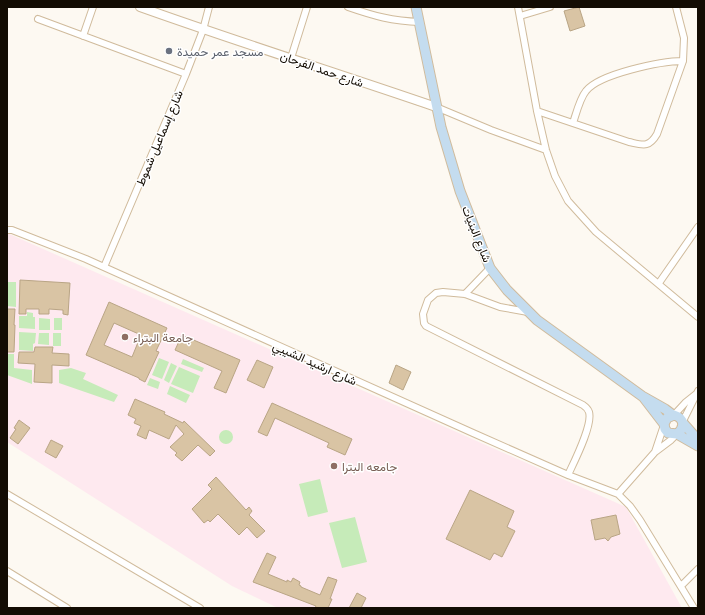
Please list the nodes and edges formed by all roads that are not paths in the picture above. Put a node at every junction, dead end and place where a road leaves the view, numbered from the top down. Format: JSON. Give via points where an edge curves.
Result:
{"nodes":[{"id":1,"x":93,"y":7,"type":"edge"},
{"id":2,"x":140,"y":7,"type":"edge"},
{"id":3,"x":209,"y":7,"type":"edge"},
{"id":4,"x":307,"y":7,"type":"edge"},
{"id":5,"x":348,"y":7,"type":"edge"},
{"id":6,"x":416,"y":7,"type":"edge"},
{"id":7,"x":518,"y":7,"type":"edge"},
{"id":8,"x":550,"y":7,"type":"edge"},
{"id":9,"x":676,"y":7,"type":"edge"},
{"id":10,"x":520,"y":16,"type":"junction"},
{"id":11,"x":38,"y":19,"type":"dead end"},
{"id":12,"x":420,"y":22,"type":"junction"},
{"id":13,"x":203,"y":30,"type":"junction"},
{"id":14,"x":83,"y":36,"type":"junction"},
{"id":15,"x":291,"y":58,"type":"junction"},
{"id":16,"x":683,"y":61,"type":"junction"},
{"id":17,"x":186,"y":74,"type":"junction"},
{"id":18,"x":436,"y":107,"type":"junction"},
{"id":19,"x":537,"y":111,"type":"junction"},
{"id":20,"x":573,"y":123,"type":"junction"},
{"id":21,"x":546,"y":150,"type":"junction"},
{"id":22,"x":7,"y":225,"type":"edge"},
{"id":23,"x":698,"y":227,"type":"edge"},
{"id":24,"x":10,"y":230,"type":"edge"},
{"id":25,"x":104,"y":267,"type":"junction"},
{"id":26,"x":490,"y":268,"type":"junction"},
{"id":27,"x":659,"y":283,"type":"junction"},
{"id":28,"x":465,"y":294,"type":"junction"},
{"id":29,"x":528,"y":312,"type":"junction"},
{"id":30,"x":698,"y":316,"type":"edge"},
{"id":31,"x":698,"y":392,"type":"edge"},
{"id":32,"x":642,"y":396,"type":"junction"},
{"id":33,"x":674,"y":415,"type":"junction"},
{"id":34,"x":683,"y":422,"type":"junction"},
{"id":35,"x":664,"y":424,"type":"junction"},
{"id":36,"x":677,"y":434,"type":"junction"},
{"id":37,"x":698,"y":440,"type":"edge"},
{"id":38,"x":698,"y":446,"type":"edge"},
{"id":39,"x":655,"y":452,"type":"junction"},
{"id":40,"x":568,"y":474,"type":"junction"},
{"id":41,"x":7,"y":494,"type":"edge"},
{"id":42,"x":618,"y":494,"type":"junction"},
{"id":43,"x":698,"y":569,"type":"edge"},
{"id":44,"x":7,"y":570,"type":"edge"},
{"id":45,"x":681,"y":586,"type":"junction"},
{"id":46,"x":67,"y":608,"type":"edge"},
{"id":47,"x":200,"y":608,"type":"edge"},
{"id":48,"x":694,"y":608,"type":"edge"}],
"edges":[{"from":1,"to":14,"type":"street"},
{"from":2,"to":13,"type":"street","name":"شارع حمد الفرحان"},
{"from":3,"to":13,"type":"street","name":"شارع إسماعيل شموط"},
{"from":4,"to":15,"type":"street"},
{"from":5,"to":12,"type":"street","via":[[383,18]]},
{"from":6,"to":12,"type":"main road","name":"شارع البنيات"},
{"from":7,"to":10,"type":"street"},
{"from":8,"to":10,"type":"street"},
{"from":9,"to":16,"type":"street","via":[[684,38]]},
{"from":10,"to":19,"type":"street"},
{"from":11,"to":14,"type":"street"},
{"from":12,"to":18,"type":"main road","name":"شارع البنيات"},
{"from":13,"to":15,"type":"street","name":"شارع حمد الفرحان"},
{"from":13,"to":17,"type":"street","name":"شارع إسماعيل شموط"},
{"from":14,"to":17,"type":"street"},
{"from":15,"to":18,"type":"street","name":"شارع حمد الفرحان"},
{"from":16,"to":20,"type":"street","via":[[649,64],[594,84],[584,92]]},
{"from":16,"to":20,"type":"street","via":[[657,134],[649,144],[629,142]]},
{"from":17,"to":25,"type":"street","name":"شارع إسماعيل شموط"},
{"from":18,"to":21,"type":"street"},
{"from":18,"to":26,"type":"main road","name":"شارع البنيات","via":[[460,191]]},
{"from":19,"to":20,"type":"street"},
{"from":19,"to":21,"type":"street"},
{"from":21,"to":27,"type":"street","via":[[554,176],[568,201],[596,232]]},
{"from":22,"to":24,"type":"street","name":"شارع ارشيد الشيبي"},
{"from":23,"to":27,"type":"street"},
{"from":24,"to":25,"type":"street","name":"شارع ارشيد الشيبي"},
{"from":25,"to":40,"type":"street","name":"شارع ارشيد الشيبي"},
{"from":26,"to":28,"type":"street"},
{"from":26,"to":29,"type":"main road","name":"شارع البنيات"},
{"from":27,"to":30,"type":"street"},
{"from":28,"to":29,"type":"street","via":[[500,307]]},
{"from":28,"to":40,"type":"street","via":[[436,293],[428,300],[423,314],[424,323],[450,339],[587,408],[590,413],[587,429]]},
{"from":29,"to":32,"type":"main road","name":"شارع البنيات"},
{"from":31,"to":33,"type":"street"},
{"from":31,"to":34,"type":"street"},
{"from":32,"to":33,"type":"main road","name":"شارع البنيات"},
{"from":32,"to":35,"type":"main road","name":"شارع البنيات"},
{"from":33,"to":34,"type":"main road"},
{"from":33,"to":35,"type":"main road","via":[[667,418]]},
{"from":34,"to":36,"type":"main road","via":[[681,431]]},
{"from":34,"to":37,"type":"main road"},
{"from":35,"to":36,"type":"main road","via":[[668,433]]},
{"from":35,"to":39,"type":"street"},
{"from":36,"to":38,"type":"main road"},
{"from":36,"to":39,"type":"street"},
{"from":39,"to":42,"type":"street"},
{"from":40,"to":42,"type":"street","name":"شارع ارشيد الشيبي"},
{"from":41,"to":47,"type":"street"},
{"from":42,"to":45,"type":"street","via":[[640,520]]},
{"from":43,"to":45,"type":"street"},
{"from":44,"to":46,"type":"street"},
{"from":45,"to":48,"type":"street"}]}
